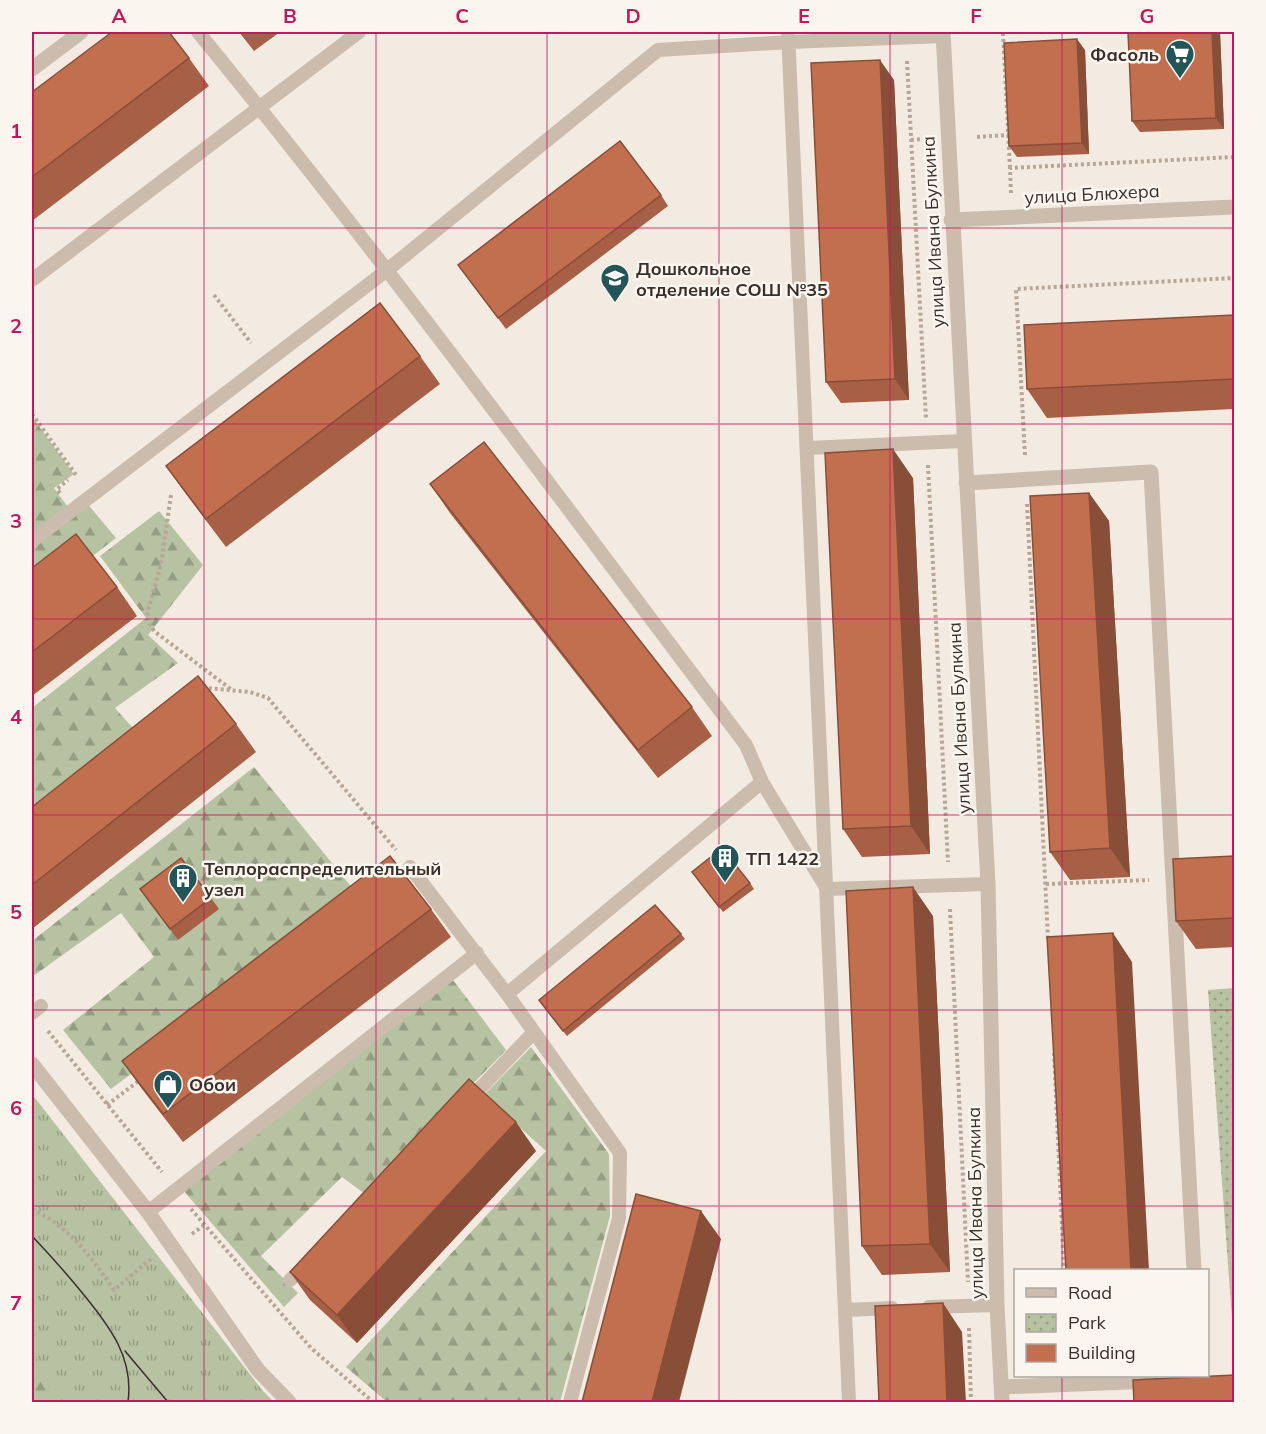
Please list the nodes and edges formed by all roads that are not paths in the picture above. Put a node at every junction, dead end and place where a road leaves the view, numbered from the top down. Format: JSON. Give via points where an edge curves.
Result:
{"nodes":[{"id":1,"x":81,"y":32,"type":"edge"},
{"id":2,"x":198,"y":32,"type":"edge"},
{"id":3,"x":359,"y":32,"type":"edge"},
{"id":4,"x":943,"y":34,"type":"edge"},
{"id":5,"x":788,"y":37,"type":"edge"},
{"id":6,"x":32,"y":69,"type":"edge"},
{"id":7,"x":260,"y":107,"type":"junction"},
{"id":8,"x":1234,"y":207,"type":"edge"},
{"id":9,"x":951,"y":220,"type":"junction"},
{"id":10,"x":386,"y":271,"type":"junction"},
{"id":11,"x":32,"y":280,"type":"edge"},
{"id":12,"x":963,"y":441,"type":"junction"},
{"id":13,"x":807,"y":448,"type":"junction"},
{"id":14,"x":966,"y":483,"type":"junction"},
{"id":15,"x":32,"y":541,"type":"edge"},
{"id":16,"x":762,"y":782,"type":"junction"},
{"id":17,"x":410,"y":867,"type":"road end"},
{"id":18,"x":988,"y":884,"type":"junction"},
{"id":19,"x":827,"y":889,"type":"junction"},
{"id":20,"x":477,"y":953,"type":"junction"},
{"id":21,"x":507,"y":994,"type":"junction"},
{"id":22,"x":534,"y":1032,"type":"junction"},
{"id":23,"x":32,"y":1064,"type":"edge"},
{"id":24,"x":457,"y":1112,"type":"edge"},
{"id":25,"x":147,"y":1212,"type":"junction"},
{"id":26,"x":319,"y":1252,"type":"edge"},
{"id":27,"x":1194,"y":1269,"type":"edge"},
{"id":28,"x":290,"y":1280,"type":"dead end"},
{"id":29,"x":997,"y":1305,"type":"junction"},
{"id":30,"x":846,"y":1310,"type":"junction"},
{"id":31,"x":1164,"y":1380,"type":"edge"},
{"id":32,"x":1002,"y":1395,"type":"edge"},
{"id":33,"x":289,"y":1402,"type":"edge"},
{"id":34,"x":570,"y":1402,"type":"edge"},
{"id":35,"x":849,"y":1402,"type":"edge"}],
"edges":[{"from":1,"to":6,"type":"street"},
{"from":2,"to":7,"type":"lane"},
{"from":3,"to":7,"type":"lane"},
{"from":4,"to":5,"type":"lane"},
{"from":4,"to":9,"type":"street","name":"улица Ивана Булкина"},
{"from":5,"to":10,"type":"lane","via":[[658,50]]},
{"from":5,"to":13,"type":"lane"},
{"from":7,"to":10,"type":"lane"},
{"from":7,"to":11,"type":"lane"},
{"from":8,"to":9,"type":"street","name":"улица Блюхера"},
{"from":9,"to":12,"type":"street","name":"улица Ивана Булкина"},
{"from":10,"to":15,"type":"lane"},
{"from":10,"to":16,"type":"lane","via":[[746,745]]},
{"from":12,"to":13,"type":"lane"},
{"from":12,"to":14,"type":"street","name":"улица Ивана Булкина"},
{"from":13,"to":19,"type":"lane"},
{"from":14,"to":18,"type":"street","name":"улица Ивана Булкина"},
{"from":14,"to":27,"type":"street","via":[[1152,472],[1179,879]]},
{"from":16,"to":19,"type":"lane"},
{"from":16,"to":21,"type":"lane"},
{"from":17,"to":20,"type":"lane"},
{"from":18,"to":19,"type":"lane"},
{"from":18,"to":29,"type":"street","name":"улица Ивана Булкина"},
{"from":19,"to":30,"type":"lane"},
{"from":20,"to":21,"type":"lane"},
{"from":20,"to":25,"type":"lane"},
{"from":21,"to":22,"type":"lane"},
{"from":22,"to":24,"type":"lane"},
{"from":22,"to":34,"type":"lane","via":[[620,1153],[619,1218]]},
{"from":23,"to":25,"type":"street"},
{"from":25,"to":33,"type":"street","via":[[258,1370]]},
{"from":26,"to":28,"type":"lane"},
{"from":29,"to":30,"type":"lane"},
{"from":29,"to":32,"type":"street","name":"улица Ивана Булкина"},
{"from":30,"to":35,"type":"lane"},
{"from":31,"to":32,"type":"street"}]}
